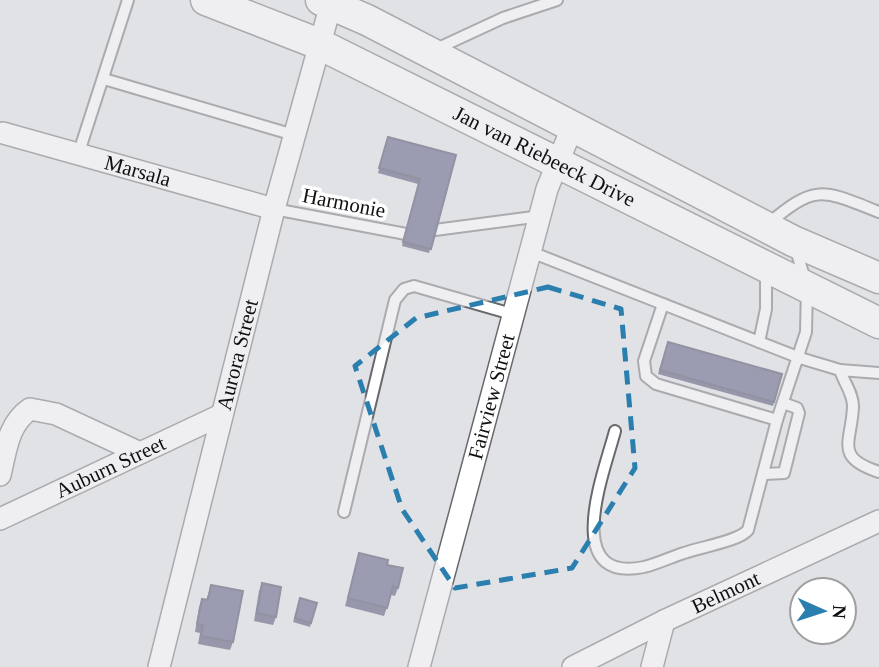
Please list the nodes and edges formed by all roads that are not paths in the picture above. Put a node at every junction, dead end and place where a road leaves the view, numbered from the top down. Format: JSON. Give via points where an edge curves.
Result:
{"nodes":[{"id":1,"x":128,"y":0,"type":"edge"},
{"id":2,"x":206,"y":0,"type":"edge"},
{"id":3,"x":558,"y":0,"type":"edge"},
{"id":4,"x":326,"y":2,"type":"edge"},
{"id":5,"x":320,"y":44,"type":"junction"},
{"id":6,"x":429,"y":52,"type":"junction"},
{"id":7,"x":104,"y":79,"type":"junction"},
{"id":8,"x":572,"y":128,"type":"junction"},
{"id":9,"x":3,"y":133,"type":"dead end"},
{"id":10,"x":294,"y":135,"type":"junction"},
{"id":11,"x":78,"y":155,"type":"junction"},
{"id":12,"x":559,"y":162,"type":"junction"},
{"id":13,"x":274,"y":209,"type":"junction"},
{"id":14,"x":879,"y":212,"type":"edge"},
{"id":15,"x":541,"y":216,"type":"junction"},
{"id":16,"x":766,"y":226,"type":"junction"},
{"id":17,"x":436,"y":230,"type":"edge"},
{"id":18,"x":406,"y":234,"type":"edge"},
{"id":19,"x":793,"y":241,"type":"junction"},
{"id":20,"x":531,"y":252,"type":"junction"},
{"id":21,"x":766,"y":266,"type":"junction"},
{"id":22,"x":879,"y":278,"type":"edge"},
{"id":23,"x":807,"y":286,"type":"junction"},
{"id":24,"x":663,"y":304,"type":"junction"},
{"id":25,"x":515,"y":315,"type":"junction"},
{"id":26,"x":879,"y":323,"type":"edge"},
{"id":27,"x":759,"y":342,"type":"junction"},
{"id":28,"x":800,"y":358,"type":"junction"},
{"id":29,"x":840,"y":370,"type":"junction"},
{"id":30,"x":879,"y":373,"type":"edge"},
{"id":31,"x":783,"y":403,"type":"junction"},
{"id":32,"x":221,"y":415,"type":"junction"},
{"id":33,"x":777,"y":420,"type":"junction"},
{"id":34,"x":615,"y":431,"type":"dead end"},
{"id":35,"x":140,"y":453,"type":"junction"},
{"id":36,"x":879,"y":472,"type":"edge"},
{"id":37,"x":765,"y":474,"type":"junction"},
{"id":38,"x":0,"y":475,"type":"edge"},
{"id":39,"x":344,"y":512,"type":"dead end"},
{"id":40,"x":0,"y":519,"type":"edge"},
{"id":41,"x":879,"y":521,"type":"edge"},
{"id":42,"x":664,"y":621,"type":"junction"},
{"id":43,"x":421,"y":665,"type":"edge"},
{"id":44,"x":159,"y":667,"type":"edge"},
{"id":45,"x":573,"y":667,"type":"edge"},
{"id":46,"x":652,"y":667,"type":"edge"}],
"edges":[{"from":1,"to":7,"type":"lane"},
{"from":2,"to":5,"type":"main road","name":"Jan van Riebeeck Drive"},
{"from":3,"to":6,"type":"lane","via":[[503,18]]},
{"from":4,"to":5,"type":"street","name":"Aurora Street"},
{"from":4,"to":6,"type":"main road","name":"Jan van Riebeeck Drive"},
{"from":5,"to":10,"type":"street","name":"Aurora Street"},
{"from":5,"to":12,"type":"main road","name":"Jan van Riebeeck Drive"},
{"from":6,"to":8,"type":"main road","name":"Jan van Riebeeck Drive"},
{"from":7,"to":10,"type":"lane"},
{"from":7,"to":11,"type":"lane"},
{"from":8,"to":12,"type":"street","name":"Fairview Street"},
{"from":8,"to":16,"type":"main road","name":"Jan van Riebeeck Drive"},
{"from":9,"to":11,"type":"street","name":"Marsala"},
{"from":10,"to":13,"type":"street","name":"Aurora Street"},
{"from":11,"to":13,"type":"street","name":"Marsala"},
{"from":12,"to":15,"type":"street","name":"Fairview Street"},
{"from":12,"to":21,"type":"main road","name":"Jan van Riebeeck Drive"},
{"from":13,"to":18,"type":"lane","name":"Harmonie"},
{"from":13,"to":32,"type":"street","name":"Aurora Street"},
{"from":14,"to":16,"type":"lane","via":[[818,193],[793,203]]},
{"from":15,"to":17,"type":"lane"},
{"from":15,"to":20,"type":"street","name":"Fairview Street"},
{"from":16,"to":19,"type":"main road","name":"Jan van Riebeeck Drive"},
{"from":19,"to":22,"type":"main road","name":"Jan van Riebeeck Drive"},
{"from":19,"to":23,"type":"lane"},
{"from":20,"to":24,"type":"lane"},
{"from":20,"to":25,"type":"street","name":"Fairview Street"},
{"from":21,"to":23,"type":"main road","name":"Jan van Riebeeck Drive"},
{"from":21,"to":27,"type":"lane","via":[[766,309]]},
{"from":23,"to":26,"type":"main road","name":"Jan van Riebeeck Drive"},
{"from":23,"to":28,"type":"lane","via":[[808,314]]},
{"from":24,"to":27,"type":"lane"},
{"from":24,"to":33,"type":"lane","via":[[644,361],[646,376],[656,384]]},
{"from":25,"to":39,"type":"lane","via":[[414,286],[404,289],[395,300]]},
{"from":25,"to":43,"type":"street","name":"Fairview Street"},
{"from":27,"to":28,"type":"lane"},
{"from":28,"to":29,"type":"lane"},
{"from":28,"to":31,"type":"lane"},
{"from":29,"to":30,"type":"lane"},
{"from":29,"to":36,"type":"lane","via":[[853,406],[848,454]]},
{"from":31,"to":33,"type":"lane"},
{"from":31,"to":37,"type":"lane","via":[[799,413],[791,454],[785,473]]},
{"from":32,"to":35,"type":"street","name":"Auburn Street"},
{"from":32,"to":44,"type":"street","name":"Aurora Street"},
{"from":33,"to":37,"type":"lane"},
{"from":34,"to":37,"type":"lane","via":[[593,517],[592,539],[605,562],[622,568],[643,567],[743,536]]},
{"from":35,"to":38,"type":"street","via":[[56,414],[30,409],[18,417],[10,433]]},
{"from":35,"to":40,"type":"street","name":"Auburn Street"},
{"from":41,"to":42,"type":"street","name":"Belmont"},
{"from":42,"to":45,"type":"street","name":"Belmont"},
{"from":42,"to":46,"type":"street"}]}
